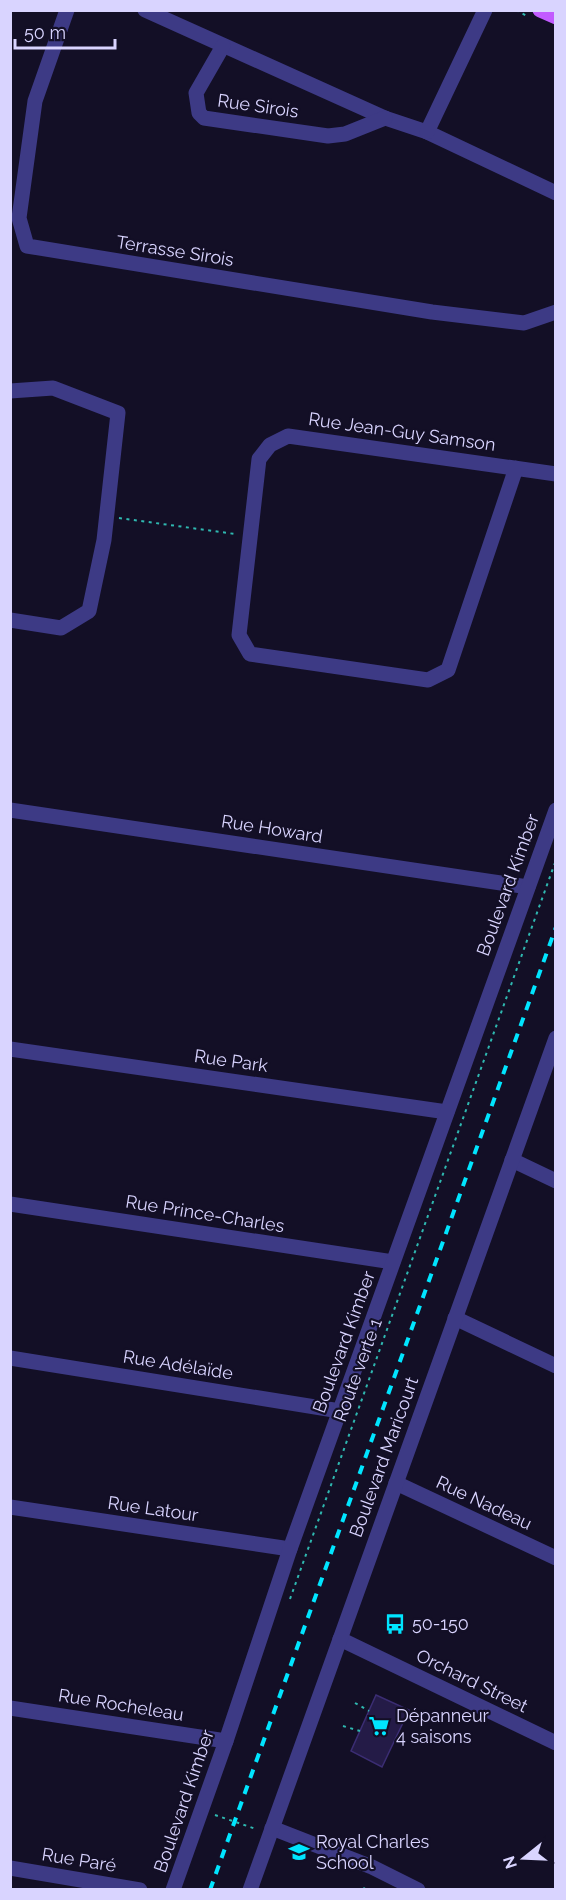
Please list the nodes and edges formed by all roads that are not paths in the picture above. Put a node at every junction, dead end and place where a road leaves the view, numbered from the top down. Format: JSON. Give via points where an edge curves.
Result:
{"nodes":[{"id":1,"x":67,"y":10,"type":"edge"},
{"id":2,"x":145,"y":10,"type":"edge"},
{"id":3,"x":485,"y":10,"type":"edge"},
{"id":4,"x":540,"y":10,"type":"edge"},
{"id":5,"x":555,"y":17,"type":"edge"},
{"id":6,"x":223,"y":46,"type":"junction"},
{"id":7,"x":385,"y":118,"type":"junction"},
{"id":8,"x":427,"y":132,"type":"junction"},
{"id":9,"x":555,"y":193,"type":"edge"},
{"id":10,"x":555,"y":312,"type":"edge"},
{"id":11,"x":10,"y":391,"type":"edge"},
{"id":12,"x":516,"y":468,"type":"junction"},
{"id":13,"x":555,"y":474,"type":"edge"},
{"id":14,"x":10,"y":620,"type":"edge"},
{"id":15,"x":10,"y":810,"type":"edge"},
{"id":16,"x":555,"y":810,"type":"edge"},
{"id":17,"x":528,"y":887,"type":"junction"},
{"id":18,"x":555,"y":1038,"type":"edge"},
{"id":19,"x":10,"y":1049,"type":"edge"},
{"id":20,"x":447,"y":1112,"type":"junction"},
{"id":21,"x":512,"y":1160,"type":"junction"},
{"id":22,"x":555,"y":1181,"type":"edge"},
{"id":23,"x":10,"y":1204,"type":"edge"},
{"id":24,"x":393,"y":1262,"type":"junction"},
{"id":25,"x":455,"y":1318,"type":"junction"},
{"id":26,"x":10,"y":1358,"type":"edge"},
{"id":27,"x":555,"y":1366,"type":"edge"},
{"id":28,"x":340,"y":1411,"type":"junction"},
{"id":29,"x":396,"y":1483,"type":"junction"},
{"id":30,"x":10,"y":1507,"type":"edge"},
{"id":31,"x":290,"y":1549,"type":"junction"},
{"id":32,"x":555,"y":1558,"type":"edge"},
{"id":33,"x":340,"y":1639,"type":"junction"},
{"id":34,"x":10,"y":1708,"type":"edge"},
{"id":35,"x":226,"y":1741,"type":"junction"},
{"id":36,"x":555,"y":1743,"type":"edge"},
{"id":37,"x":272,"y":1828,"type":"junction"},
{"id":38,"x":10,"y":1868,"type":"edge"},
{"id":39,"x":140,"y":1890,"type":"edge"},
{"id":40,"x":173,"y":1890,"type":"edge"},
{"id":41,"x":250,"y":1890,"type":"edge"},
{"id":42,"x":418,"y":1890,"type":"edge"}],
"edges":[{"from":1,"to":10,"type":"street","name":"Terrasse Sirois","via":[[35,101],[19,218],[27,246],[524,324]]},
{"from":2,"to":6,"type":"street","name":"Rue Sirois"},
{"from":3,"to":8,"type":"street"},
{"from":4,"to":5,"type":"main road"},
{"from":6,"to":7,"type":"street","name":"Rue Sirois"},
{"from":6,"to":7,"type":"street","name":"Rue Sirois","via":[[196,93],[199,113],[204,118],[328,136],[345,134]]},
{"from":7,"to":8,"type":"street","name":"Rue Sirois"},
{"from":8,"to":9,"type":"street","name":"Rue Sirois"},
{"from":11,"to":14,"type":"street","via":[[53,388],[118,413],[104,540],[89,611],[62,628]]},
{"from":12,"to":12,"type":"street","name":"Rue Jean-Guy Samson","via":[[288,436],[270,445],[259,459],[238,635],[250,654],[429,680],[448,670]]},
{"from":12,"to":13,"type":"street","name":"Rue Jean-Guy Samson"},
{"from":15,"to":17,"type":"street","name":"Rue Howard"},
{"from":16,"to":17,"type":"street","name":"Boulevard Kimber"},
{"from":17,"to":20,"type":"street","name":"Boulevard Kimber"},
{"from":18,"to":21,"type":"street","name":"Boulevard Maricourt"},
{"from":19,"to":20,"type":"street","name":"Rue Park"},
{"from":20,"to":24,"type":"street","name":"Boulevard Kimber"},
{"from":21,"to":22,"type":"street"},
{"from":21,"to":25,"type":"street","name":"Boulevard Maricourt"},
{"from":23,"to":24,"type":"street","name":"Rue Prince-Charles"},
{"from":24,"to":28,"type":"street","name":"Boulevard Kimber"},
{"from":25,"to":27,"type":"street"},
{"from":25,"to":29,"type":"street","name":"Boulevard Maricourt"},
{"from":26,"to":28,"type":"street","name":"Rue Adélaïde"},
{"from":28,"to":31,"type":"street","name":"Boulevard Kimber"},
{"from":29,"to":32,"type":"street","name":"Rue Nadeau"},
{"from":29,"to":33,"type":"street","name":"Boulevard Maricourt"},
{"from":30,"to":31,"type":"street","name":"Rue Latour"},
{"from":31,"to":35,"type":"street","name":"Boulevard Kimber"},
{"from":33,"to":36,"type":"street","name":"Orchard Street"},
{"from":33,"to":37,"type":"street","name":"Boulevard Maricourt"},
{"from":34,"to":35,"type":"street","name":"Rue Rocheleau"},
{"from":35,"to":40,"type":"street","name":"Boulevard Kimber"},
{"from":37,"to":41,"type":"street","name":"Boulevard Maricourt"},
{"from":37,"to":42,"type":"street","via":[[372,1867]]},
{"from":38,"to":39,"type":"street","name":"Rue Paré"}]}
